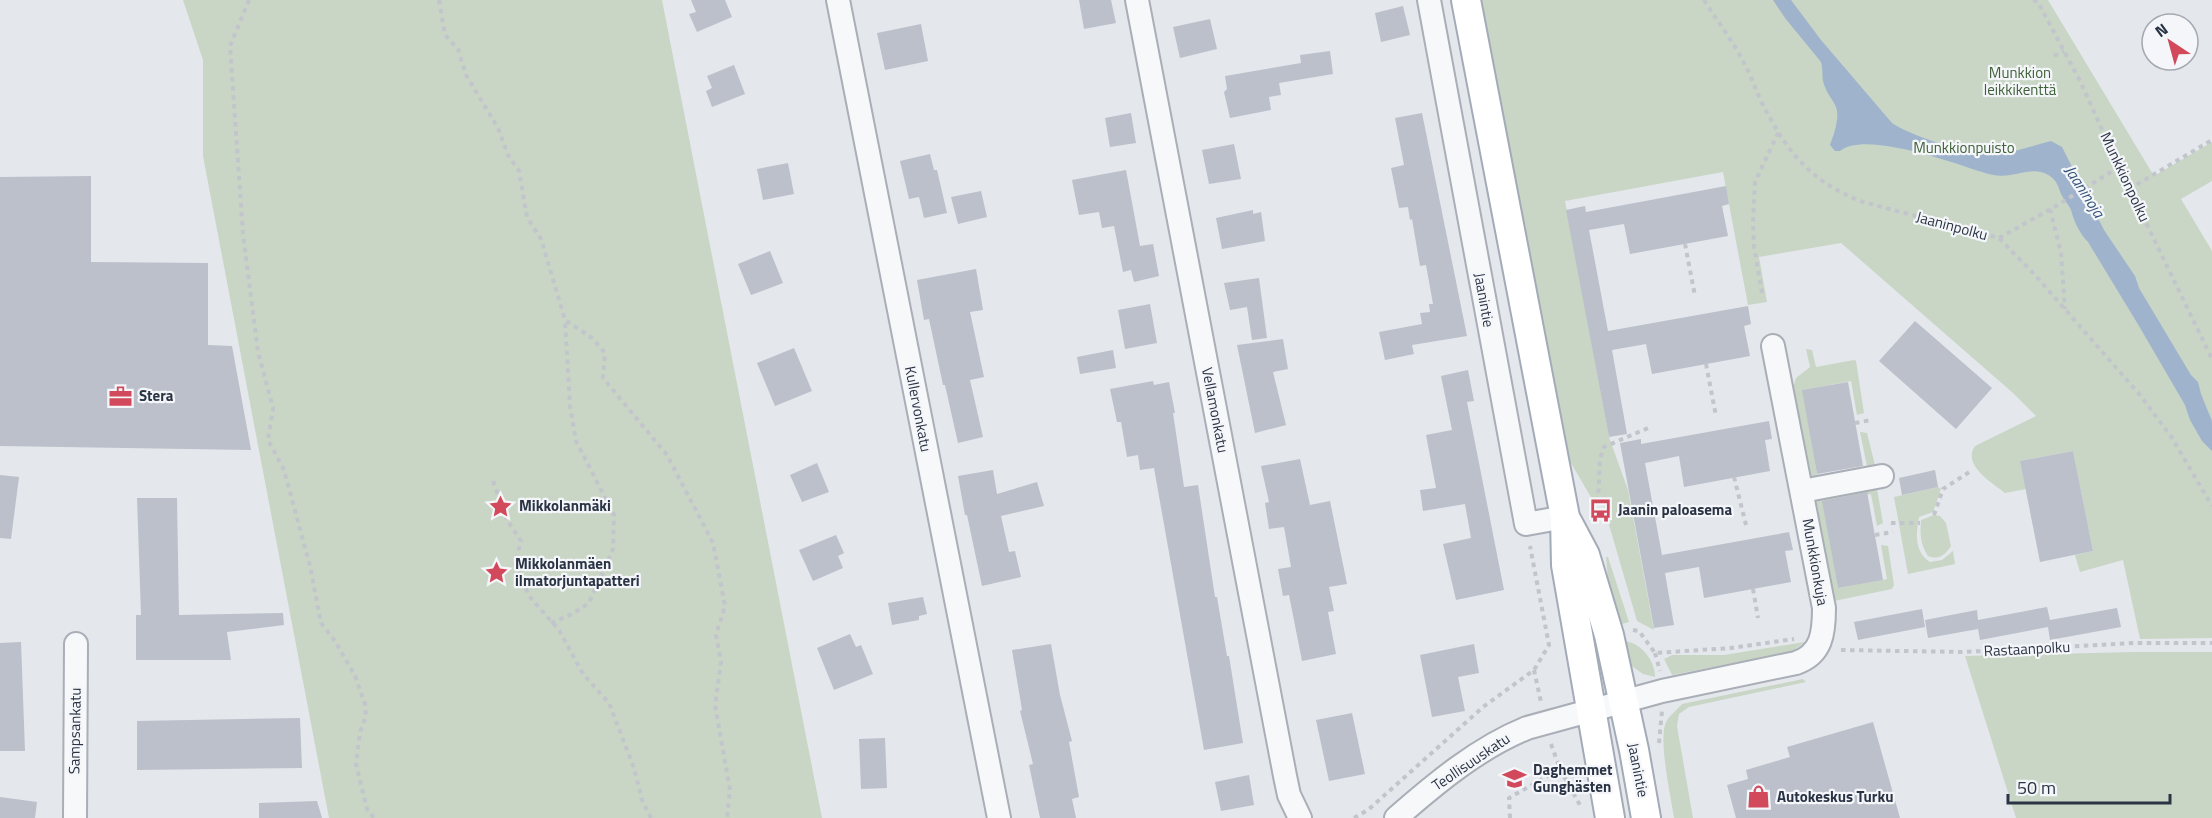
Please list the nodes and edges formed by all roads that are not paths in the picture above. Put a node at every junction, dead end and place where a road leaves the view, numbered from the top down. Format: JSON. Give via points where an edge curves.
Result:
{"nodes":[{"id":1,"x":838,"y":0,"type":"edge"},
{"id":2,"x":1137,"y":0,"type":"edge"},
{"id":3,"x":1429,"y":0,"type":"edge"},
{"id":4,"x":1466,"y":0,"type":"edge"},
{"id":5,"x":1471,"y":29,"type":"junction"},
{"id":6,"x":1436,"y":37,"type":"junction"},
{"id":7,"x":1773,"y":346,"type":"dead end"},
{"id":8,"x":1882,"y":476,"type":"dead end"},
{"id":9,"x":1802,"y":491,"type":"junction"},
{"id":10,"x":1565,"y":517,"type":"junction"},
{"id":11,"x":76,"y":644,"type":"dead end"},
{"id":12,"x":1624,"y":702,"type":"junction"},
{"id":13,"x":1591,"y":710,"type":"junction"},
{"id":14,"x":75,"y":818,"type":"edge"},
{"id":15,"x":999,"y":818,"type":"edge"},
{"id":16,"x":1300,"y":818,"type":"edge"},
{"id":17,"x":1396,"y":818,"type":"edge"},
{"id":18,"x":1610,"y":818,"type":"edge"},
{"id":19,"x":1646,"y":818,"type":"edge"}],
"edges":[{"from":1,"to":15,"type":"street","name":"Kullervonkatu"},
{"from":2,"to":16,"type":"street","name":"Vellamonkatu","via":[[1285,776]]},
{"from":3,"to":6,"type":"street","name":"Jaanintie"},
{"from":4,"to":5,"type":"main road","name":"Jaanintie"},
{"from":5,"to":6,"type":"street"},
{"from":5,"to":10,"type":"main road","name":"Jaanintie"},
{"from":6,"to":10,"type":"street","name":"Jaanintie","via":[[1526,524]]},
{"from":7,"to":9,"type":"street","name":"Munkkionkuja"},
{"from":8,"to":9,"type":"street"},
{"from":9,"to":12,"type":"street","name":"Munkkionkuja","via":[[1824,608],[1821,644],[1815,653],[1796,663]]},
{"from":10,"to":12,"type":"main road","name":"Jaanintie","via":[[1585,555]]},
{"from":10,"to":13,"type":"main road","name":"Jaanintie","via":[[1566,565]]},
{"from":11,"to":14,"type":"street","name":"Sampsankatu"},
{"from":12,"to":13,"type":"street","name":"Teollisuuskatu"},
{"from":12,"to":19,"type":"main road","name":"Jaanintie"},
{"from":13,"to":17,"type":"street","name":"Teollisuuskatu","via":[[1545,721],[1507,736],[1449,774]]},
{"from":13,"to":18,"type":"main road","name":"Jaanintie"}]}
